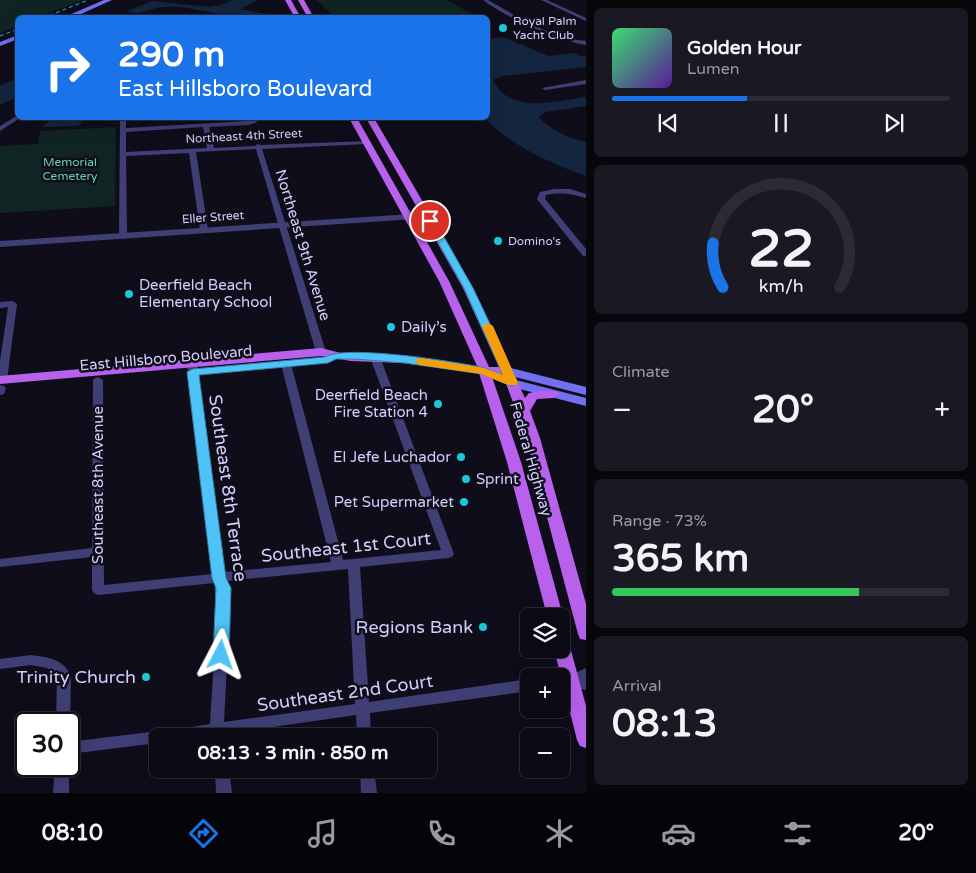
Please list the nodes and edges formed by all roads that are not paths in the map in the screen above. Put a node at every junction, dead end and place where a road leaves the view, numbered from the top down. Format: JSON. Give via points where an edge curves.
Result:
{"nodes":[{"id":1,"x":109,"y":0,"type":"edge"},
{"id":2,"x":485,"y":0,"type":"edge"},
{"id":3,"x":543,"y":0,"type":"edge"},
{"id":4,"x":290,"y":1,"type":"edge"},
{"id":5,"x":303,"y":3,"type":"edge"},
{"id":6,"x":72,"y":15,"type":"edge"},
{"id":7,"x":297,"y":15,"type":"edge"},
{"id":8,"x":309,"y":15,"type":"edge"},
{"id":9,"x":586,"y":20,"type":"edge"},
{"id":10,"x":15,"y":38,"type":"edge"},
{"id":11,"x":586,"y":43,"type":"edge"},
{"id":12,"x":0,"y":44,"type":"edge"},
{"id":13,"x":586,"y":82,"type":"edge"},
{"id":14,"x":545,"y":88,"type":"dead end"},
{"id":15,"x":15,"y":119,"type":"edge"},
{"id":16,"x":123,"y":120,"type":"edge"},
{"id":17,"x":247,"y":120,"type":"edge"},
{"id":18,"x":355,"y":120,"type":"edge"},
{"id":19,"x":370,"y":120,"type":"edge"},
{"id":20,"x":206,"y":126,"type":"junction"},
{"id":21,"x":0,"y":129,"type":"edge"},
{"id":22,"x":123,"y":130,"type":"junction"},
{"id":23,"x":367,"y":142,"type":"junction"},
{"id":24,"x":258,"y":146,"type":"junction"},
{"id":25,"x":211,"y":149,"type":"junction"},
{"id":26,"x":192,"y":150,"type":"junction"},
{"id":27,"x":123,"y":154,"type":"junction"},
{"id":28,"x":374,"y":155,"type":"junction"},
{"id":29,"x":395,"y":162,"type":"junction"},
{"id":30,"x":586,"y":196,"type":"edge"},
{"id":31,"x":427,"y":216,"type":"junction"},
{"id":32,"x":409,"y":217,"type":"junction"},
{"id":33,"x":282,"y":225,"type":"junction"},
{"id":34,"x":204,"y":230,"type":"junction"},
{"id":35,"x":123,"y":236,"type":"junction"},
{"id":36,"x":0,"y":244,"type":"edge"},
{"id":37,"x":586,"y":254,"type":"edge"},
{"id":38,"x":0,"y":305,"type":"edge"},
{"id":39,"x":321,"y":352,"type":"junction"},
{"id":40,"x":334,"y":356,"type":"junction"},
{"id":41,"x":375,"y":357,"type":"junction"},
{"id":42,"x":286,"y":364,"type":"junction"},
{"id":43,"x":193,"y":368,"type":"junction"},
{"id":44,"x":484,"y":371,"type":"junction"},
{"id":45,"x":507,"y":371,"type":"junction"},
{"id":46,"x":52,"y":376,"type":"junction"},
{"id":47,"x":98,"y":380,"type":"junction"},
{"id":48,"x":512,"y":383,"type":"junction"},
{"id":49,"x":0,"y":385,"type":"edge"},
{"id":50,"x":34,"y":385,"type":"junction"},
{"id":51,"x":586,"y":391,"type":"edge"},
{"id":52,"x":554,"y":394,"type":"junction"},
{"id":53,"x":586,"y":402,"type":"edge"},
{"id":54,"x":524,"y":411,"type":"junction"},
{"id":55,"x":97,"y":552,"type":"junction"},
{"id":56,"x":0,"y":563,"type":"edge"},
{"id":57,"x":354,"y":564,"type":"junction"},
{"id":58,"x":338,"y":565,"type":"junction"},
{"id":59,"x":219,"y":578,"type":"junction"},
{"id":60,"x":98,"y":590,"type":"joint"},
{"id":61,"x":553,"y":608,"type":"edge"},
{"id":62,"x":586,"y":634,"type":"edge"},
{"id":63,"x":567,"y":658,"type":"edge"},
{"id":64,"x":0,"y":664,"type":"edge"},
{"id":65,"x":576,"y":680,"type":"edge"},
{"id":66,"x":520,"y":686,"type":"edge"},
{"id":67,"x":362,"y":708,"type":"junction"},
{"id":68,"x":63,"y":712,"type":"edge"},
{"id":69,"x":218,"y":728,"type":"edge"},
{"id":70,"x":247,"y":728,"type":"edge"},
{"id":71,"x":363,"y":728,"type":"edge"},
{"id":72,"x":149,"y":738,"type":"edge"},
{"id":73,"x":586,"y":740,"type":"edge"},
{"id":74,"x":80,"y":747,"type":"edge"},
{"id":75,"x":62,"y":777,"type":"edge"},
{"id":76,"x":223,"y":778,"type":"edge"},
{"id":77,"x":368,"y":778,"type":"edge"},
{"id":78,"x":61,"y":793,"type":"edge"},
{"id":79,"x":224,"y":793,"type":"edge"},
{"id":80,"x":369,"y":793,"type":"edge"}],
"edges":[{"from":1,"to":6,"type":"main road"},
{"from":2,"to":11,"type":"street","via":[[520,19],[577,43]]},
{"from":3,"to":9,"type":"street"},
{"from":4,"to":5,"type":"main road"},
{"from":4,"to":7,"type":"main road"},
{"from":5,"to":8,"type":"main road"},
{"from":10,"to":12,"type":"main road"},
{"from":13,"to":14,"type":"street"},
{"from":15,"to":21,"type":"street"},
{"from":16,"to":22,"type":"street"},
{"from":17,"to":20,"type":"street"},
{"from":18,"to":23,"type":"main road","name":"Federal Highway"},
{"from":19,"to":29,"type":"main road","name":"Federal Highway"},
{"from":20,"to":22,"type":"street"},
{"from":20,"to":25,"type":"street"},
{"from":22,"to":27,"type":"street"},
{"from":23,"to":24,"type":"street","name":"Northeast 4th Street"},
{"from":23,"to":28,"type":"main road","name":"Federal Highway"},
{"from":24,"to":25,"type":"street","name":"Northeast 4th Street"},
{"from":24,"to":33,"type":"street","name":"Northeast 9th Avenue"},
{"from":25,"to":26,"type":"street","name":"Northeast 4th Street"},
{"from":26,"to":27,"type":"street","name":"Northeast 4th Street"},
{"from":26,"to":34,"type":"street"},
{"from":27,"to":35,"type":"street"},
{"from":28,"to":29,"type":"main road"},
{"from":28,"to":32,"type":"main road","name":"Federal Highway"},
{"from":29,"to":31,"type":"main road","name":"Federal Highway"},
{"from":30,"to":37,"type":"street","via":[[557,190],[543,194],[542,199]]},
{"from":31,"to":32,"type":"street","name":"Eller Street"},
{"from":31,"to":45,"type":"main road","name":"Federal Highway","via":[[468,288]]},
{"from":32,"to":33,"type":"street","name":"Eller Street"},
{"from":32,"to":44,"type":"main road","name":"Federal Highway","via":[[448,288]]},
{"from":33,"to":34,"type":"street","name":"Eller Street"},
{"from":33,"to":39,"type":"street","name":"Northeast 9th Avenue"},
{"from":34,"to":35,"type":"street","name":"Eller Street"},
{"from":35,"to":36,"type":"street","name":"Eller Street"},
{"from":38,"to":49,"type":"street","via":[[13,304]]},
{"from":39,"to":40,"type":"main road","name":"East Hillsboro Boulevard"},
{"from":39,"to":43,"type":"main road","name":"East Hillsboro Boulevard"},
{"from":40,"to":41,"type":"main road","name":"East Hillsboro Boulevard"},
{"from":40,"to":42,"type":"main road","name":"East Hillsboro Boulevard","via":[[328,360]]},
{"from":41,"to":44,"type":"main road","name":"East Hillsboro Boulevard"},
{"from":41,"to":57,"type":"street","name":"Southeast 1st Court","via":[[448,554]]},
{"from":42,"to":43,"type":"main road","name":"East Hillsboro Boulevard"},
{"from":42,"to":58,"type":"street"},
{"from":43,"to":46,"type":"main road","name":"East Hillsboro Boulevard"},
{"from":43,"to":47,"type":"main road","name":"East Hillsboro Boulevard"},
{"from":43,"to":59,"type":"street","name":"Southeast 8th Terrace"},
{"from":44,"to":45,"type":"main road","name":"East Hillsboro Boulevard"},
{"from":44,"to":48,"type":"main road","name":"East Hillsboro Boulevard"},
{"from":44,"to":61,"type":"main road","name":"Federal Highway","via":[[514,462]]},
{"from":45,"to":48,"type":"main road","name":"Federal Highway"},
{"from":45,"to":51,"type":"main road","name":"East Hillsboro Boulevard"},
{"from":46,"to":49,"type":"main road","name":"East Hillsboro Boulevard"},
{"from":46,"to":50,"type":"main road"},
{"from":47,"to":50,"type":"main road","name":"East Hillsboro Boulevard"},
{"from":47,"to":55,"type":"street","name":"Southeast 8th Avenue"},
{"from":48,"to":52,"type":"main road","name":"East Hillsboro Boulevard"},
{"from":48,"to":54,"type":"main road","name":"Federal Highway"},
{"from":49,"to":50,"type":"main road","name":"East Hillsboro Boulevard"},
{"from":52,"to":53,"type":"main road","name":"East Hillsboro Boulevard"},
{"from":52,"to":54,"type":"main road","via":[[533,396]]},
{"from":54,"to":62,"type":"main road","name":"Federal Highway"},
{"from":55,"to":56,"type":"street"},
{"from":55,"to":60,"type":"street","name":"Southeast 8th Avenue"},
{"from":57,"to":58,"type":"street","name":"Southeast 1st Court"},
{"from":57,"to":67,"type":"street"},
{"from":58,"to":59,"type":"street","name":"Southeast 1st Court"},
{"from":59,"to":60,"type":"street","name":"Southeast 1st Court"},
{"from":59,"to":69,"type":"street","name":"Southeast 8th Terrace","via":[[224,588],[224,617]]},
{"from":63,"to":65,"type":"main road"},
{"from":64,"to":68,"type":"street","via":[[31,660],[51,663],[64,675]]},
{"from":65,"to":73,"type":"main road"},
{"from":66,"to":67,"type":"street","name":"Southeast 2nd Court"},
{"from":67,"to":70,"type":"street","name":"Southeast 2nd Court"},
{"from":67,"to":71,"type":"street"},
{"from":72,"to":74,"type":"street"},
{"from":75,"to":78,"type":"street"},
{"from":76,"to":79,"type":"street"},
{"from":77,"to":80,"type":"street"}]}
